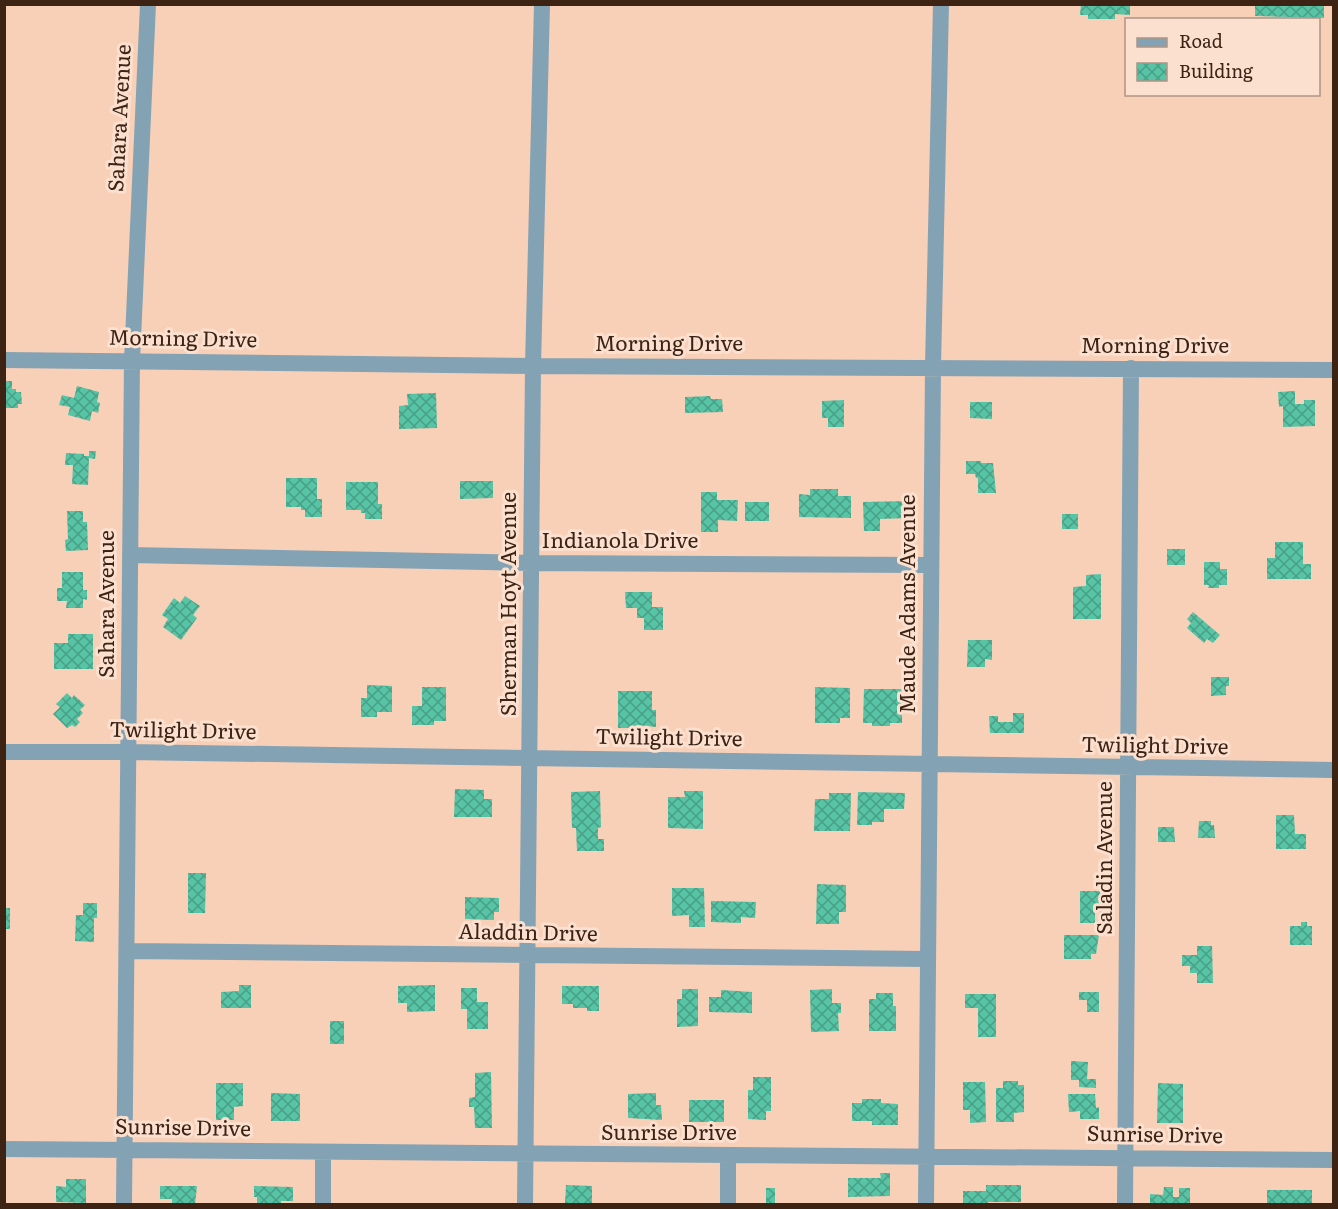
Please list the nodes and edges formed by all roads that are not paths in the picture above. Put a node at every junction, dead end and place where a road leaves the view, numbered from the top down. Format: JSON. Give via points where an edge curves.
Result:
{"nodes":[{"id":1,"x":148,"y":4,"type":"edge"},
{"id":2,"x":542,"y":4,"type":"edge"},
{"id":3,"x":941,"y":4,"type":"edge"},
{"id":4,"x":4,"y":360,"type":"edge"},
{"id":5,"x":132,"y":361,"type":"junction"},
{"id":6,"x":533,"y":366,"type":"junction"},
{"id":7,"x":933,"y":367,"type":"junction"},
{"id":8,"x":1131,"y":368,"type":"junction"},
{"id":9,"x":1334,"y":370,"type":"edge"},
{"id":10,"x":130,"y":555,"type":"junction"},
{"id":11,"x":531,"y":563,"type":"junction"},
{"id":12,"x":930,"y":565,"type":"junction"},
{"id":13,"x":4,"y":752,"type":"edge"},
{"id":14,"x":129,"y":752,"type":"junction"},
{"id":15,"x":530,"y":758,"type":"junction"},
{"id":16,"x":929,"y":764,"type":"junction"},
{"id":17,"x":1128,"y":769,"type":"junction"},
{"id":18,"x":1334,"y":771,"type":"edge"},
{"id":19,"x":128,"y":951,"type":"junction"},
{"id":20,"x":528,"y":956,"type":"junction"},
{"id":21,"x":927,"y":959,"type":"junction"},
{"id":22,"x":4,"y":1149,"type":"edge"},
{"id":23,"x":124,"y":1149,"type":"junction"},
{"id":24,"x":323,"y":1152,"type":"junction"},
{"id":25,"x":525,"y":1155,"type":"junction"},
{"id":26,"x":927,"y":1155,"type":"junction"},
{"id":27,"x":728,"y":1156,"type":"junction"},
{"id":28,"x":1125,"y":1157,"type":"junction"},
{"id":29,"x":1334,"y":1160,"type":"edge"},
{"id":30,"x":124,"y":1204,"type":"edge"},
{"id":31,"x":322,"y":1204,"type":"edge"},
{"id":32,"x":525,"y":1204,"type":"edge"},
{"id":33,"x":728,"y":1204,"type":"edge"},
{"id":34,"x":926,"y":1204,"type":"edge"},
{"id":35,"x":1125,"y":1204,"type":"edge"}],
"edges":[{"from":1,"to":5,"type":"street","name":"Sahara Avenue"},
{"from":2,"to":6,"type":"street","name":"Sherman Hoyt Avenue"},
{"from":3,"to":7,"type":"street","name":"Maude Adams Avenue"},
{"from":4,"to":5,"type":"street","name":"Morning Drive"},
{"from":5,"to":6,"type":"street","name":"Morning Drive"},
{"from":5,"to":10,"type":"street","name":"Sahara Avenue"},
{"from":6,"to":7,"type":"street","name":"Morning Drive"},
{"from":6,"to":11,"type":"street","name":"Sherman Hoyt Avenue"},
{"from":7,"to":8,"type":"street","name":"Morning Drive"},
{"from":7,"to":12,"type":"street","name":"Maude Adams Avenue"},
{"from":8,"to":9,"type":"street","name":"Morning Drive"},
{"from":8,"to":17,"type":"street","name":"Saladin Avenue"},
{"from":10,"to":11,"type":"street","name":"Indianola Drive"},
{"from":10,"to":14,"type":"street","name":"Sahara Avenue"},
{"from":11,"to":12,"type":"street","name":"Indianola Drive"},
{"from":11,"to":15,"type":"street","name":"Sherman Hoyt Avenue"},
{"from":12,"to":16,"type":"street","name":"Maude Adams Avenue"},
{"from":13,"to":14,"type":"street","name":"Twilight Drive"},
{"from":14,"to":15,"type":"street","name":"Twilight Drive"},
{"from":14,"to":19,"type":"street","name":"Sahara Avenue"},
{"from":15,"to":16,"type":"street","name":"Twilight Drive"},
{"from":15,"to":20,"type":"street","name":"Sherman Hoyt Avenue"},
{"from":16,"to":17,"type":"street","name":"Twilight Drive"},
{"from":16,"to":21,"type":"street","name":"Maude Adams Avenue"},
{"from":17,"to":18,"type":"street","name":"Twilight Drive"},
{"from":17,"to":28,"type":"street","name":"Saladin Avenue"},
{"from":19,"to":20,"type":"street","name":"Aladdin Drive"},
{"from":19,"to":23,"type":"street","name":"Sahara Avenue"},
{"from":20,"to":21,"type":"street","name":"Aladdin Drive"},
{"from":20,"to":25,"type":"street","name":"Sherman Hoyt Avenue"},
{"from":21,"to":26,"type":"street","name":"Maude Adams Avenue"},
{"from":22,"to":23,"type":"street","name":"Sunrise Drive"},
{"from":23,"to":24,"type":"street","name":"Sunrise Drive"},
{"from":23,"to":30,"type":"street","name":"Sahara Avenue"},
{"from":24,"to":25,"type":"street","name":"Sunrise Drive"},
{"from":24,"to":31,"type":"street"},
{"from":25,"to":27,"type":"street","name":"Sunrise Drive"},
{"from":25,"to":32,"type":"street","name":"Sherman Hoyt Avenue"},
{"from":26,"to":27,"type":"street","name":"Sunrise Drive"},
{"from":26,"to":28,"type":"street","name":"Sunrise Drive"},
{"from":26,"to":34,"type":"street","name":"Maude Adams Avenue"},
{"from":27,"to":33,"type":"street"},
{"from":28,"to":29,"type":"street","name":"Sunrise Drive"},
{"from":28,"to":35,"type":"street","name":"Saladin Avenue"}]}
